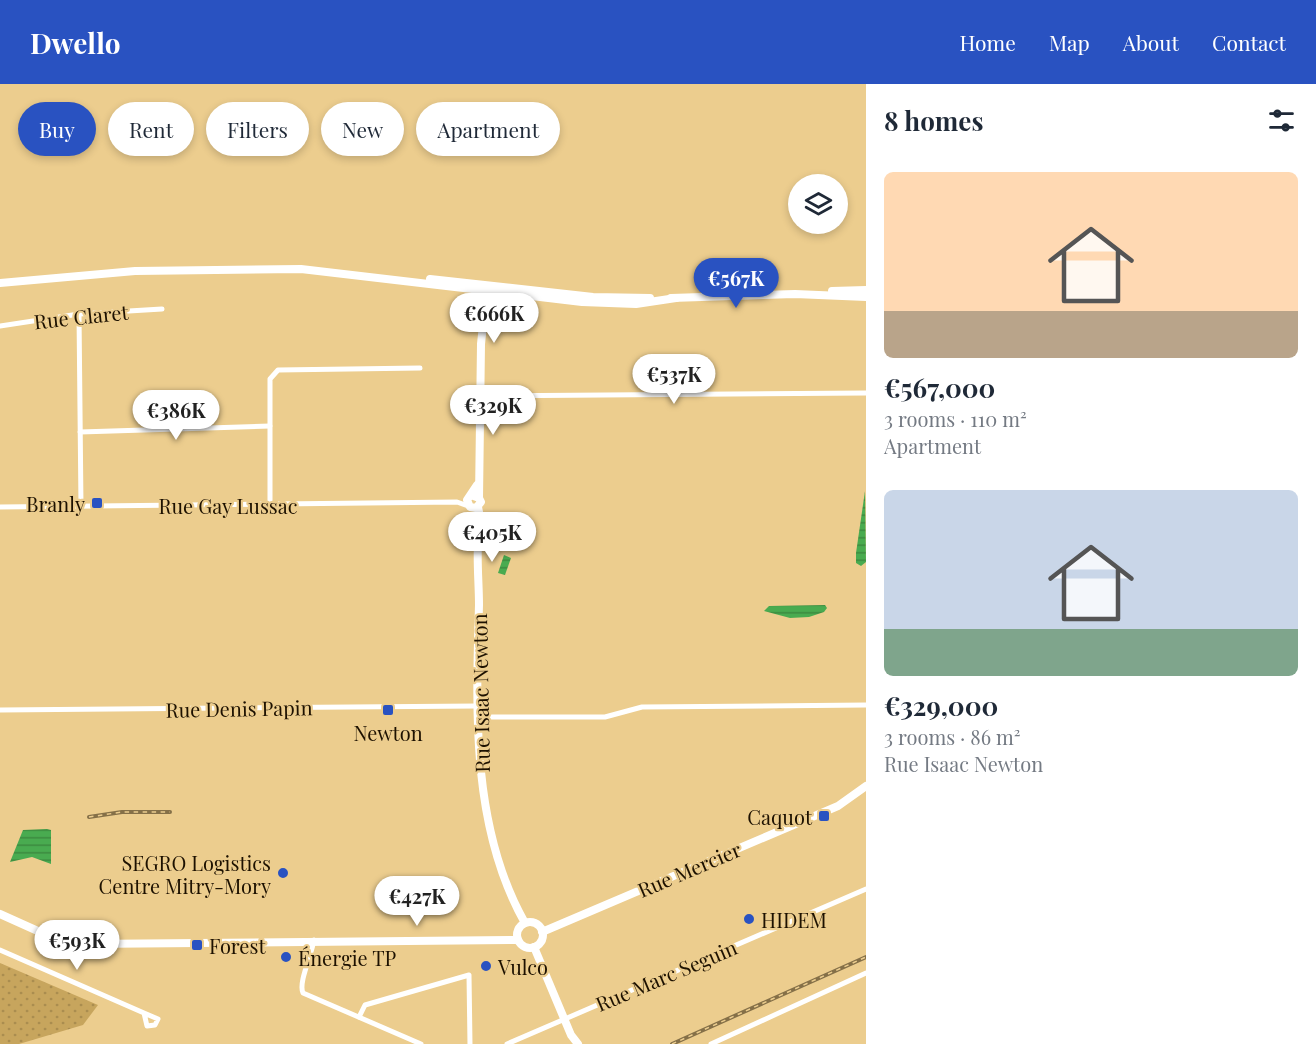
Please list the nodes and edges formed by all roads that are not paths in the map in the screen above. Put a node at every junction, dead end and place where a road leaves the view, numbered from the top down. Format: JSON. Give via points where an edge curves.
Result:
{"nodes":[{"id":1,"x":0,"y":283,"type":"edge"},
{"id":2,"x":487,"y":288,"type":"junction"},
{"id":3,"x":866,"y":290,"type":"edge"},
{"id":4,"x":795,"y":294,"type":"junction"},
{"id":5,"x":866,"y":297,"type":"edge"},
{"id":6,"x":162,"y":309,"type":"dead end"},
{"id":7,"x":79,"y":314,"type":"junction"},
{"id":8,"x":0,"y":326,"type":"edge"},
{"id":9,"x":420,"y":368,"type":"dead end"},
{"id":10,"x":866,"y":393,"type":"edge"},
{"id":11,"x":481,"y":396,"type":"junction"},
{"id":12,"x":270,"y":426,"type":"junction"},
{"id":13,"x":80,"y":432,"type":"junction"},
{"id":14,"x":473,"y":502,"type":"junction"},
{"id":15,"x":270,"y":505,"type":"junction"},
{"id":16,"x":0,"y":507,"type":"edge"},
{"id":17,"x":81,"y":507,"type":"junction"},
{"id":18,"x":477,"y":705,"type":"junction"},
{"id":19,"x":866,"y":705,"type":"edge"},
{"id":20,"x":0,"y":710,"type":"edge"},
{"id":21,"x":477,"y":717,"type":"junction"},
{"id":22,"x":866,"y":786,"type":"edge"},
{"id":23,"x":866,"y":889,"type":"edge"},
{"id":24,"x":0,"y":914,"type":"edge"},
{"id":25,"x":525,"y":923,"type":"junction"},
{"id":26,"x":542,"y":932,"type":"junction"},
{"id":27,"x":314,"y":940,"type":"junction"},
{"id":28,"x":518,"y":940,"type":"junction"},
{"id":29,"x":534,"y":947,"type":"junction"},
{"id":30,"x":0,"y":950,"type":"edge"},
{"id":31,"x":866,"y":973,"type":"edge"},
{"id":32,"x":144,"y":1013,"type":"dead end"},
{"id":33,"x":359,"y":1017,"type":"junction"},
{"id":34,"x":565,"y":1019,"type":"junction"},
{"id":35,"x":421,"y":1044,"type":"edge"},
{"id":36,"x":470,"y":1044,"type":"edge"},
{"id":37,"x":507,"y":1044,"type":"edge"},
{"id":38,"x":578,"y":1044,"type":"edge"},
{"id":39,"x":711,"y":1044,"type":"edge"}],
"edges":[{"from":1,"to":2,"type":"street","via":[[135,271],[301,269]]},
{"from":2,"to":4,"type":"street","via":[[612,304]]},
{"from":2,"to":11,"type":"street"},
{"from":3,"to":4,"type":"street"},
{"from":4,"to":5,"type":"street"},
{"from":6,"to":7,"type":"street","name":"Rue Claret"},
{"from":7,"to":8,"type":"street","name":"Rue Claret"},
{"from":7,"to":13,"type":"street"},
{"from":9,"to":12,"type":"street","via":[[278,370],[270,379]]},
{"from":10,"to":11,"type":"street"},
{"from":11,"to":14,"type":"street","via":[[481,476]]},
{"from":12,"to":13,"type":"street"},
{"from":12,"to":15,"type":"street"},
{"from":13,"to":17,"type":"street"},
{"from":14,"to":15,"type":"street","name":"Rue Gay Lussac"},
{"from":14,"to":18,"type":"street","name":"Rue Isaac Newton","via":[[480,528]]},
{"from":15,"to":17,"type":"street","name":"Rue Gay Lussac"},
{"from":16,"to":17,"type":"street","name":"Rue Gay Lussac"},
{"from":18,"to":20,"type":"street","name":"Rue Denis Papin"},
{"from":18,"to":21,"type":"street","name":"Rue Isaac Newton"},
{"from":19,"to":21,"type":"street","via":[[642,707],[605,717]]},
{"from":21,"to":25,"type":"street","name":"Rue Isaac Newton","via":[[481,776],[497,856]]},
{"from":22,"to":26,"type":"street","name":"Rue Mercier","via":[[838,806]]},
{"from":23,"to":34,"type":"street","name":"Rue Marc Seguin"},
{"from":24,"to":27,"type":"street","via":[[72,943]]},
{"from":25,"to":26,"type":"street","via":[[534,923]]},
{"from":25,"to":28,"type":"street","via":[[519,928]]},
{"from":26,"to":29,"type":"street","via":[[542,940]]},
{"from":27,"to":28,"type":"street"},
{"from":27,"to":33,"type":"street","via":[[313,953],[300,983],[303,993]]},
{"from":28,"to":29,"type":"street","via":[[524,946]]},
{"from":29,"to":34,"type":"street"},
{"from":30,"to":32,"type":"street"},
{"from":31,"to":39,"type":"street"},
{"from":33,"to":35,"type":"street"},
{"from":33,"to":36,"type":"street","via":[[365,1005],[470,975]]},
{"from":34,"to":37,"type":"street","name":"Rue Marc Seguin"},
{"from":34,"to":38,"type":"street"}]}
